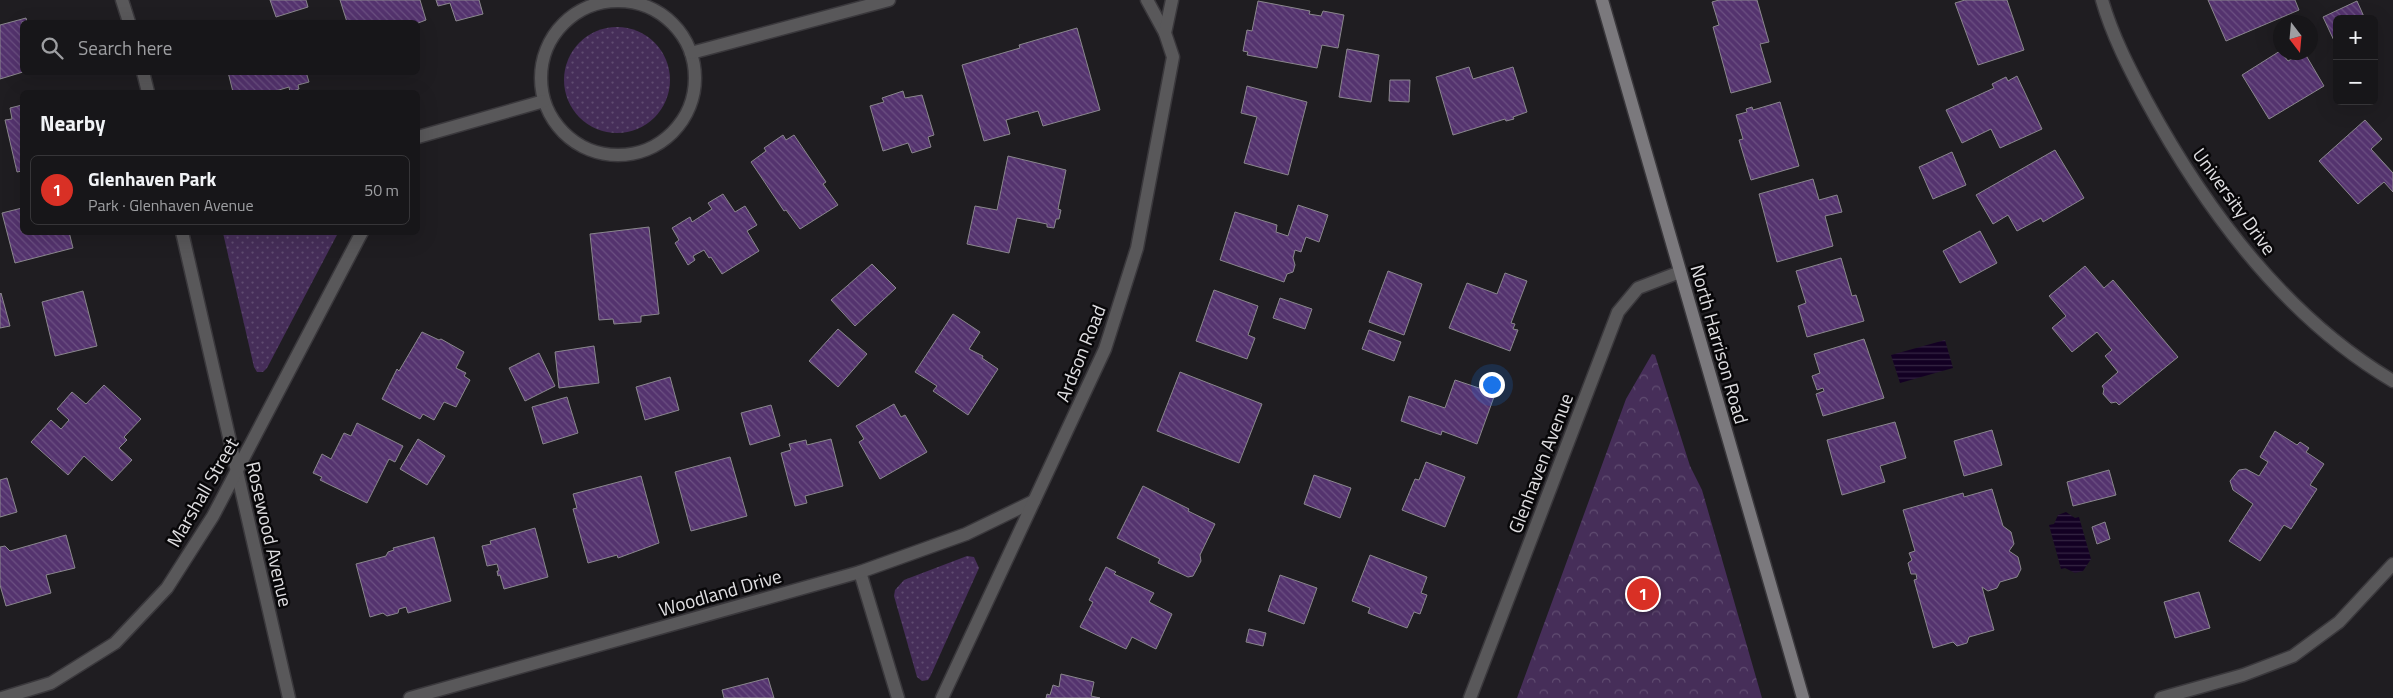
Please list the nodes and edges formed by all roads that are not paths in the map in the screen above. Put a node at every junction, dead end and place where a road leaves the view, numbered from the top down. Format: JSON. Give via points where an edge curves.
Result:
{"nodes":[{"id":1,"x":122,"y":0,"type":"edge"},
{"id":2,"x":889,"y":0,"type":"edge"},
{"id":3,"x":1147,"y":0,"type":"edge"},
{"id":4,"x":1172,"y":0,"type":"edge"},
{"id":5,"x":1602,"y":0,"type":"edge"},
{"id":6,"x":2102,"y":0,"type":"edge"},
{"id":7,"x":600,"y":2,"type":"edge"},
{"id":8,"x":128,"y":20,"type":"edge"},
{"id":9,"x":1166,"y":33,"type":"junction"},
{"id":10,"x":691,"y":53,"type":"junction"},
{"id":11,"x":144,"y":75,"type":"edge"},
{"id":12,"x":148,"y":90,"type":"edge"},
{"id":13,"x":544,"y":101,"type":"junction"},
{"id":14,"x":420,"y":136,"type":"edge"},
{"id":15,"x":183,"y":235,"type":"edge"},
{"id":16,"x":360,"y":235,"type":"edge"},
{"id":17,"x":1680,"y":272,"type":"junction"},
{"id":18,"x":2393,"y":381,"type":"edge"},
{"id":19,"x":236,"y":472,"type":"junction"},
{"id":20,"x":1034,"y":501,"type":"junction"},
{"id":21,"x":2393,"y":564,"type":"edge"},
{"id":22,"x":860,"y":572,"type":"junction"},
{"id":23,"x":2,"y":698,"type":"edge"},
{"id":24,"x":289,"y":698,"type":"edge"},
{"id":25,"x":410,"y":698,"type":"edge"},
{"id":26,"x":898,"y":698,"type":"edge"},
{"id":27,"x":942,"y":698,"type":"edge"},
{"id":28,"x":1470,"y":698,"type":"edge"},
{"id":29,"x":1803,"y":698,"type":"edge"},
{"id":30,"x":2161,"y":698,"type":"edge"}],
"edges":[{"from":1,"to":8,"type":"street"},
{"from":2,"to":10,"type":"street"},
{"from":3,"to":9,"type":"street"},
{"from":4,"to":9,"type":"street","name":"Ardson Road"},
{"from":5,"to":17,"type":"street","name":"North Harrison Road"},
{"from":6,"to":18,"type":"street","name":"University Drive","via":[[2132,72],[2163,130],[2198,186],[2248,255],[2304,313],[2367,366]]},
{"from":7,"to":10,"type":"street","via":[[619,1],[655,11],[682,36]]},
{"from":7,"to":13,"type":"street","via":[[577,13],[558,29],[545,51],[540,76]]},
{"from":9,"to":20,"type":"street","name":"Ardson Road","via":[[1173,57],[1137,248],[1105,349]]},
{"from":10,"to":13,"type":"street","via":[[694,75],[687,111],[670,134],[652,148],[608,155],[587,149],[568,137],[553,121]]},
{"from":11,"to":12,"type":"street"},
{"from":13,"to":14,"type":"street"},
{"from":15,"to":19,"type":"street","name":"Rosewood Avenue"},
{"from":16,"to":19,"type":"street","name":"Marshall Street"},
{"from":17,"to":28,"type":"street","name":"Glenhaven Avenue","via":[[1638,288],[1618,312]]},
{"from":17,"to":29,"type":"street","name":"North Harrison Road"},
{"from":19,"to":23,"type":"street","name":"Marshall Street","via":[[168,588],[115,643],[51,683]]},
{"from":19,"to":24,"type":"street","name":"Rosewood Avenue"},
{"from":20,"to":22,"type":"street","name":"Woodland Drive","via":[[966,534]]},
{"from":20,"to":27,"type":"street","name":"Ardson Road"},
{"from":21,"to":30,"type":"street","via":[[2339,622],[2293,656],[2243,675]]},
{"from":22,"to":25,"type":"street","name":"Woodland Drive"},
{"from":22,"to":26,"type":"street"}]}
